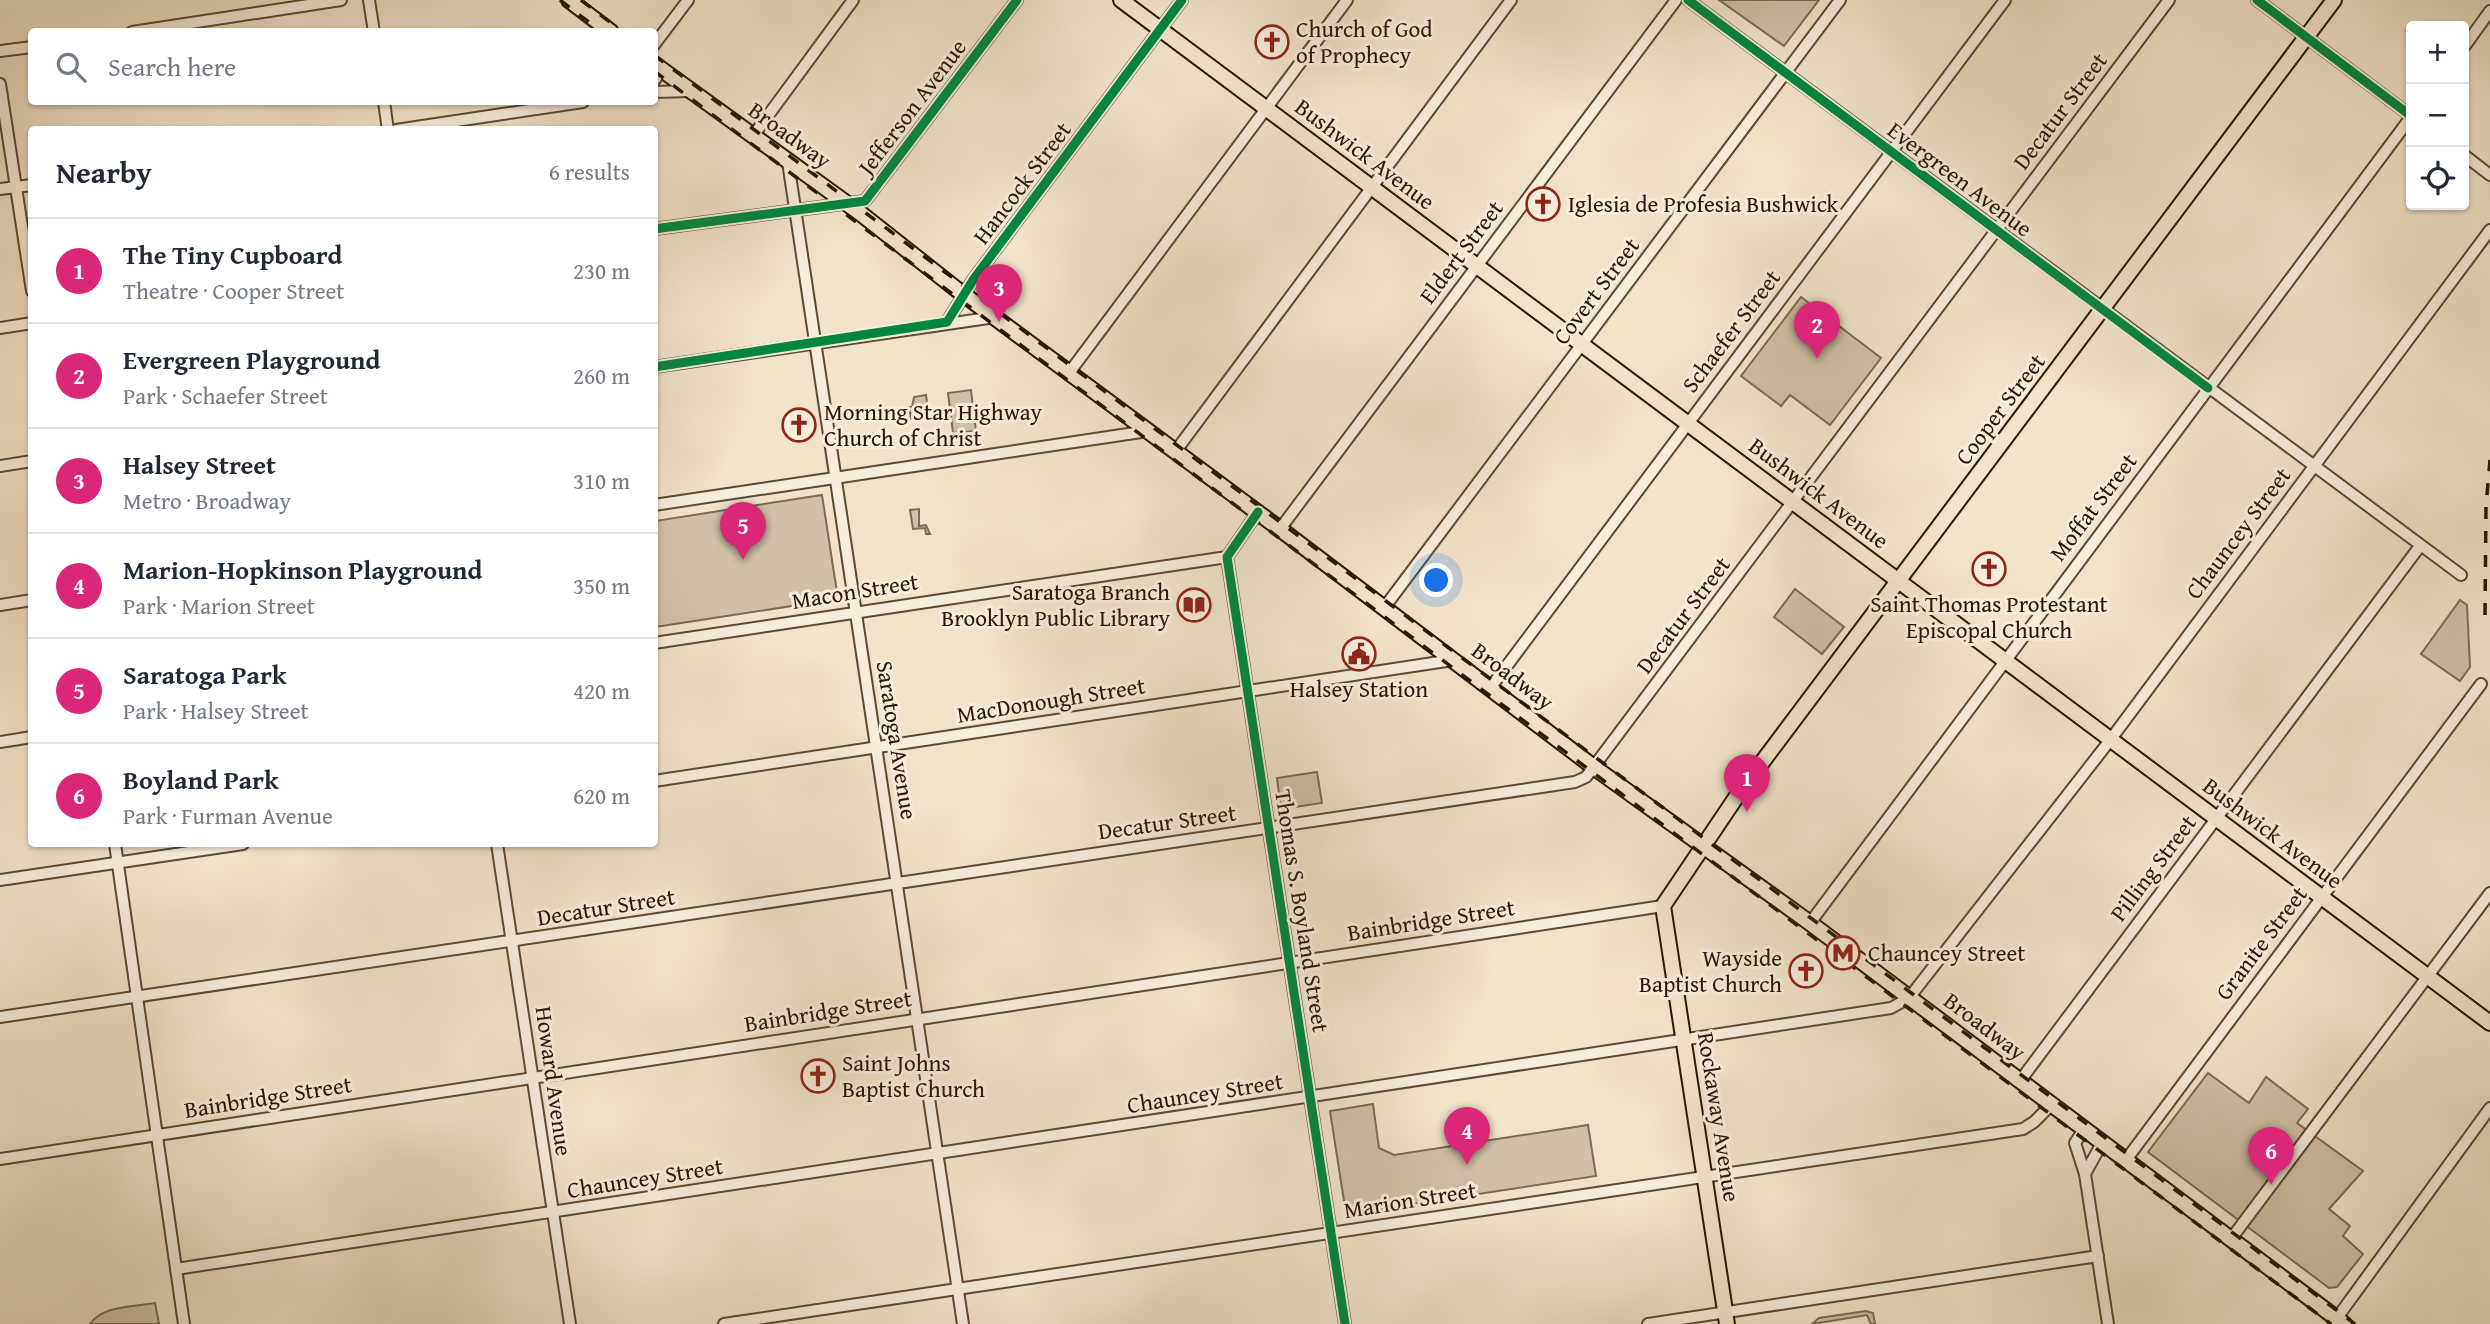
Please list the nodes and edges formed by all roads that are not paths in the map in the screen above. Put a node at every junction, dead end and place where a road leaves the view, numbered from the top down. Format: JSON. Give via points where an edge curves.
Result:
{"nodes":[{"id":1,"x":341,"y":0,"type":"edge"},
{"id":2,"x":369,"y":0,"type":"edge"},
{"id":3,"x":569,"y":0,"type":"edge"},
{"id":4,"x":688,"y":0,"type":"edge"},
{"id":5,"x":853,"y":0,"type":"edge"},
{"id":6,"x":1017,"y":0,"type":"edge"},
{"id":7,"x":1121,"y":0,"type":"edge"},
{"id":8,"x":1182,"y":0,"type":"edge"},
{"id":9,"x":1347,"y":0,"type":"edge"},
{"id":10,"x":1511,"y":0,"type":"edge"},
{"id":11,"x":1676,"y":0,"type":"edge"},
{"id":12,"x":1688,"y":0,"type":"edge"},
{"id":13,"x":1840,"y":0,"type":"edge"},
{"id":14,"x":2005,"y":0,"type":"edge"},
{"id":15,"x":2169,"y":0,"type":"edge"},
{"id":16,"x":2257,"y":0,"type":"edge"},
{"id":17,"x":2334,"y":0,"type":"edge"},
{"id":18,"x":2490,"y":11,"type":"edge"},
{"id":19,"x":158,"y":28,"type":"edge"},
{"id":20,"x":373,"y":28,"type":"edge"},
{"id":21,"x":606,"y":28,"type":"edge"},
{"id":22,"x":1160,"y":29,"type":"junction"},
{"id":23,"x":2306,"y":36,"type":"junction"},
{"id":24,"x":658,"y":40,"type":"edge"},
{"id":25,"x":2469,"y":40,"type":"edge"},
{"id":26,"x":28,"y":48,"type":"edge"},
{"id":27,"x":0,"y":51,"type":"edge"},
{"id":28,"x":658,"y":72,"type":"edge"},
{"id":29,"x":1786,"y":73,"type":"junction"},
{"id":30,"x":0,"y":84,"type":"edge"},
{"id":31,"x":691,"y":91,"type":"junction"},
{"id":32,"x":658,"y":92,"type":"edge"},
{"id":33,"x":384,"y":105,"type":"edge"},
{"id":34,"x":563,"y":105,"type":"edge"},
{"id":35,"x":1266,"y":108,"type":"junction"},
{"id":36,"x":2406,"y":113,"type":"edge"},
{"id":37,"x":2406,"y":124,"type":"edge"},
{"id":38,"x":387,"y":126,"type":"edge"},
{"id":39,"x":423,"y":126,"type":"edge"},
{"id":40,"x":753,"y":136,"type":"junction"},
{"id":41,"x":1891,"y":152,"type":"junction"},
{"id":42,"x":2469,"y":159,"type":"edge"},
{"id":43,"x":788,"y":162,"type":"junction"},
{"id":44,"x":2490,"y":175,"type":"edge"},
{"id":45,"x":28,"y":186,"type":"edge"},
{"id":46,"x":16,"y":187,"type":"junction"},
{"id":47,"x":1371,"y":187,"type":"junction"},
{"id":48,"x":0,"y":189,"type":"edge"},
{"id":49,"x":847,"y":204,"type":"junction"},
{"id":50,"x":793,"y":209,"type":"junction"},
{"id":51,"x":658,"y":228,"type":"edge"},
{"id":52,"x":1997,"y":230,"type":"junction"},
{"id":53,"x":2490,"y":230,"type":"edge"},
{"id":54,"x":28,"y":265,"type":"edge"},
{"id":55,"x":1477,"y":266,"type":"junction"},
{"id":56,"x":964,"y":296,"type":"junction"},
{"id":57,"x":2102,"y":309,"type":"junction"},
{"id":58,"x":995,"y":317,"type":"junction"},
{"id":59,"x":947,"y":322,"type":"junction"},
{"id":60,"x":28,"y":324,"type":"edge"},
{"id":61,"x":0,"y":328,"type":"edge"},
{"id":62,"x":815,"y":343,"type":"junction"},
{"id":63,"x":1582,"y":345,"type":"junction"},
{"id":64,"x":658,"y":366,"type":"edge"},
{"id":65,"x":1069,"y":373,"type":"junction"},
{"id":66,"x":2208,"y":388,"type":"junction"},
{"id":67,"x":1688,"y":424,"type":"junction"},
{"id":68,"x":1148,"y":431,"type":"junction"},
{"id":69,"x":1175,"y":452,"type":"junction"},
{"id":70,"x":28,"y":462,"type":"edge"},
{"id":71,"x":0,"y":466,"type":"edge"},
{"id":72,"x":2314,"y":467,"type":"junction"},
{"id":73,"x":835,"y":477,"type":"junction"},
{"id":74,"x":1793,"y":503,"type":"junction"},
{"id":75,"x":658,"y":504,"type":"edge"},
{"id":76,"x":1258,"y":512,"type":"junction"},
{"id":77,"x":1280,"y":529,"type":"junction"},
{"id":78,"x":2420,"y":546,"type":"junction"},
{"id":79,"x":1227,"y":557,"type":"junction"},
{"id":80,"x":2461,"y":575,"type":"dead end"},
{"id":81,"x":1899,"y":582,"type":"junction"},
{"id":82,"x":28,"y":601,"type":"edge"},
{"id":83,"x":0,"y":605,"type":"edge"},
{"id":84,"x":1384,"y":608,"type":"junction"},
{"id":85,"x":856,"y":612,"type":"junction"},
{"id":86,"x":658,"y":642,"type":"edge"},
{"id":87,"x":1453,"y":660,"type":"junction"},
{"id":88,"x":2005,"y":660,"type":"junction"},
{"id":89,"x":2481,"y":684,"type":"dead end"},
{"id":90,"x":1491,"y":687,"type":"junction"},
{"id":91,"x":1250,"y":691,"type":"junction"},
{"id":92,"x":28,"y":738,"type":"edge"},
{"id":93,"x":2110,"y":739,"type":"junction"},
{"id":94,"x":0,"y":742,"type":"edge"},
{"id":95,"x":877,"y":748,"type":"junction"},
{"id":96,"x":1595,"y":768,"type":"junction"},
{"id":97,"x":658,"y":780,"type":"edge"},
{"id":98,"x":2216,"y":818,"type":"junction"},
{"id":99,"x":1270,"y":828,"type":"junction"},
{"id":100,"x":1704,"y":846,"type":"junction"},
{"id":101,"x":115,"y":847,"type":"edge"},
{"id":102,"x":223,"y":847,"type":"edge"},
{"id":103,"x":497,"y":847,"type":"edge"},
{"id":104,"x":118,"y":863,"type":"junction"},
{"id":105,"x":0,"y":880,"type":"edge"},
{"id":106,"x":897,"y":884,"type":"junction"},
{"id":107,"x":2490,"y":892,"type":"edge"},
{"id":108,"x":2322,"y":897,"type":"junction"},
{"id":109,"x":1663,"y":906,"type":"junction"},
{"id":110,"x":1810,"y":923,"type":"junction"},
{"id":111,"x":512,"y":942,"type":"junction"},
{"id":112,"x":1291,"y":963,"type":"junction"},
{"id":113,"x":2427,"y":976,"type":"junction"},
{"id":114,"x":138,"y":996,"type":"junction"},
{"id":115,"x":1909,"y":998,"type":"junction"},
{"id":116,"x":0,"y":1017,"type":"edge"},
{"id":117,"x":918,"y":1019,"type":"junction"},
{"id":118,"x":2490,"y":1023,"type":"edge"},
{"id":119,"x":1684,"y":1042,"type":"junction"},
{"id":120,"x":532,"y":1077,"type":"junction"},
{"id":121,"x":2020,"y":1081,"type":"junction"},
{"id":122,"x":1311,"y":1098,"type":"junction"},
{"id":123,"x":2051,"y":1105,"type":"junction"},
{"id":124,"x":2490,"y":1108,"type":"edge"},
{"id":125,"x":2084,"y":1129,"type":"junction"},
{"id":126,"x":157,"y":1136,"type":"junction"},
{"id":127,"x":2102,"y":1143,"type":"junction"},
{"id":128,"x":938,"y":1155,"type":"junction"},
{"id":129,"x":0,"y":1159,"type":"edge"},
{"id":130,"x":2126,"y":1160,"type":"junction"},
{"id":131,"x":2085,"y":1174,"type":"junction"},
{"id":132,"x":1705,"y":1177,"type":"junction"},
{"id":133,"x":553,"y":1213,"type":"junction"},
{"id":134,"x":1331,"y":1233,"type":"junction"},
{"id":135,"x":2231,"y":1239,"type":"junction"},
{"id":136,"x":2098,"y":1256,"type":"junction"},
{"id":137,"x":176,"y":1269,"type":"junction"},
{"id":138,"x":958,"y":1290,"type":"junction"},
{"id":139,"x":1726,"y":1318,"type":"edge"},
{"id":140,"x":2341,"y":1321,"type":"edge"},
{"id":141,"x":184,"y":1324,"type":"edge"},
{"id":142,"x":570,"y":1324,"type":"edge"},
{"id":143,"x":724,"y":1324,"type":"edge"},
{"id":144,"x":963,"y":1324,"type":"edge"},
{"id":145,"x":1345,"y":1324,"type":"edge"},
{"id":146,"x":1648,"y":1324,"type":"edge"},
{"id":147,"x":2108,"y":1324,"type":"edge"}],
"edges":[{"from":1,"to":19,"type":"street"},
{"from":2,"to":20,"type":"street"},
{"from":3,"to":21,"type":"main road"},
{"from":4,"to":24,"type":"street"},
{"from":5,"to":40,"type":"street"},
{"from":6,"to":49,"type":"street","name":"Jefferson Avenue","via":[[865,201]]},
{"from":7,"to":22,"type":"main road","name":"Bushwick Avenue"},
{"from":8,"to":22,"type":"street","name":"Hancock Street"},
{"from":9,"to":35,"type":"street"},
{"from":10,"to":47,"type":"street"},
{"from":11,"to":55,"type":"street","name":"Eldert Street"},
{"from":12,"to":29,"type":"street","name":"Evergreen Avenue"},
{"from":13,"to":29,"type":"street","name":"Covert Street"},
{"from":14,"to":41,"type":"street","name":"Schaefer Street"},
{"from":15,"to":52,"type":"street","name":"Decatur Street"},
{"from":16,"to":23,"type":"street"},
{"from":17,"to":23,"type":"main road","name":"Cooper Street"},
{"from":18,"to":25,"type":"street"},
{"from":22,"to":35,"type":"main road","name":"Bushwick Avenue"},
{"from":22,"to":56,"type":"street","name":"Hancock Street"},
{"from":23,"to":36,"type":"street"},
{"from":23,"to":57,"type":"main road","name":"Cooper Street"},
{"from":26,"to":27,"type":"street"},
{"from":28,"to":31,"type":"main road","name":"Broadway"},
{"from":29,"to":41,"type":"street","name":"Evergreen Avenue"},
{"from":29,"to":63,"type":"street","name":"Covert Street"},
{"from":30,"to":46,"type":"street"},
{"from":31,"to":32,"type":"street"},
{"from":31,"to":40,"type":"main road","name":"Broadway"},
{"from":33,"to":38,"type":"street"},
{"from":34,"to":39,"type":"street"},
{"from":35,"to":47,"type":"main road","name":"Bushwick Avenue"},
{"from":35,"to":65,"type":"street"},
{"from":37,"to":66,"type":"street","name":"Moffat Street"},
{"from":40,"to":43,"type":"main road","name":"Broadway"},
{"from":41,"to":52,"type":"street","name":"Evergreen Avenue"},
{"from":41,"to":67,"type":"street","name":"Schaefer Street"},
{"from":42,"to":44,"type":"street"},
{"from":43,"to":49,"type":"main road","name":"Broadway"},
{"from":43,"to":50,"type":"street","name":"Saratoga Avenue"},
{"from":45,"to":46,"type":"street"},
{"from":46,"to":48,"type":"street"},
{"from":46,"to":54,"type":"street"},
{"from":47,"to":55,"type":"main road","name":"Bushwick Avenue"},
{"from":47,"to":69,"type":"street"},
{"from":49,"to":50,"type":"street","name":"Jefferson Avenue"},
{"from":49,"to":56,"type":"main road","name":"Broadway"},
{"from":50,"to":51,"type":"street","name":"Jefferson Avenue"},
{"from":50,"to":62,"type":"street","name":"Saratoga Avenue"},
{"from":52,"to":57,"type":"street","name":"Evergreen Avenue"},
{"from":52,"to":74,"type":"street","name":"Decatur Street"},
{"from":53,"to":72,"type":"street","name":"Chauncey Street"},
{"from":55,"to":63,"type":"main road","name":"Bushwick Avenue"},
{"from":55,"to":77,"type":"street","name":"Eldert Street"},
{"from":56,"to":58,"type":"main road","name":"Broadway"},
{"from":56,"to":59,"type":"street","name":"Hancock Street"},
{"from":57,"to":66,"type":"street","name":"Evergreen Avenue"},
{"from":57,"to":81,"type":"main road","name":"Cooper Street"},
{"from":58,"to":59,"type":"street"},
{"from":58,"to":65,"type":"main road","name":"Broadway"},
{"from":59,"to":62,"type":"street"},
{"from":60,"to":61,"type":"street"},
{"from":62,"to":64,"type":"street"},
{"from":62,"to":73,"type":"street","name":"Saratoga Avenue"},
{"from":63,"to":67,"type":"main road","name":"Bushwick Avenue"},
{"from":63,"to":84,"type":"street","name":"Covert Street"},
{"from":65,"to":68,"type":"main road","name":"Broadway"},
{"from":66,"to":72,"type":"street","name":"Evergreen Avenue"},
{"from":66,"to":88,"type":"street","name":"Moffat Street"},
{"from":67,"to":74,"type":"main road","name":"Bushwick Avenue"},
{"from":67,"to":90,"type":"street","name":"Schaefer Street"},
{"from":68,"to":69,"type":"main road","name":"Broadway"},
{"from":68,"to":73,"type":"street"},
{"from":69,"to":76,"type":"main road","name":"Broadway"},
{"from":70,"to":71,"type":"street"},
{"from":72,"to":78,"type":"street","name":"Evergreen Avenue"},
{"from":72,"to":93,"type":"street","name":"Chauncey Street"},
{"from":73,"to":75,"type":"street"},
{"from":73,"to":85,"type":"street","name":"Saratoga Avenue"},
{"from":74,"to":81,"type":"main road","name":"Bushwick Avenue"},
{"from":74,"to":96,"type":"street","name":"Decatur Street"},
{"from":76,"to":77,"type":"main road","name":"Broadway"},
{"from":76,"to":79,"type":"street"},
{"from":77,"to":84,"type":"main road","name":"Broadway"},
{"from":78,"to":80,"type":"street","name":"Evergreen Avenue"},
{"from":78,"to":98,"type":"street","name":"Pilling Street"},
{"from":79,"to":85,"type":"street","name":"Macon Street"},
{"from":79,"to":91,"type":"street","name":"Thomas S. Boyland Street"},
{"from":81,"to":88,"type":"main road","name":"Bushwick Avenue"},
{"from":81,"to":100,"type":"main road","name":"Cooper Street"},
{"from":82,"to":83,"type":"street"},
{"from":84,"to":87,"type":"main road","name":"Broadway"},
{"from":85,"to":86,"type":"street","name":"Macon Street"},
{"from":85,"to":95,"type":"street","name":"Saratoga Avenue"},
{"from":87,"to":90,"type":"main road","name":"Broadway"},
{"from":87,"to":91,"type":"street","name":"MacDonough Street"},
{"from":88,"to":93,"type":"main road","name":"Bushwick Avenue"},
{"from":88,"to":110,"type":"street","name":"Moffat Street"},
{"from":89,"to":108,"type":"street","name":"Granite Street"},
{"from":90,"to":96,"type":"main road","name":"Broadway"},
{"from":91,"to":95,"type":"street","name":"MacDonough Street"},
{"from":91,"to":99,"type":"street","name":"Thomas S. Boyland Street"},
{"from":92,"to":94,"type":"street"},
{"from":93,"to":98,"type":"main road","name":"Bushwick Avenue"},
{"from":93,"to":115,"type":"street","name":"Chauncey Street"},
{"from":95,"to":97,"type":"street","name":"MacDonough Street"},
{"from":95,"to":106,"type":"street","name":"Saratoga Avenue"},
{"from":96,"to":99,"type":"street","name":"Decatur Street","via":[[1575,782]]},
{"from":96,"to":100,"type":"main road","name":"Broadway"},
{"from":98,"to":108,"type":"main road","name":"Bushwick Avenue"},
{"from":98,"to":121,"type":"street","name":"Pilling Street"},
{"from":99,"to":106,"type":"street","name":"Decatur Street"},
{"from":99,"to":112,"type":"street","name":"Thomas S. Boyland Street"},
{"from":100,"to":109,"type":"main road"},
{"from":100,"to":110,"type":"main road","name":"Broadway"},
{"from":101,"to":104,"type":"street"},
{"from":102,"to":104,"type":"street"},
{"from":103,"to":111,"type":"street","name":"Howard Avenue"},
{"from":104,"to":105,"type":"street"},
{"from":104,"to":114,"type":"street"},
{"from":106,"to":111,"type":"street","name":"Decatur Street"},
{"from":106,"to":117,"type":"street","name":"Saratoga Avenue"},
{"from":107,"to":113,"type":"street"},
{"from":108,"to":113,"type":"main road","name":"Bushwick Avenue"},
{"from":108,"to":130,"type":"street","name":"Granite Street"},
{"from":109,"to":112,"type":"street","name":"Bainbridge Street"},
{"from":109,"to":119,"type":"main road","name":"Rockaway Avenue"},
{"from":110,"to":115,"type":"main road","name":"Broadway"},
{"from":111,"to":114,"type":"street","name":"Decatur Street"},
{"from":111,"to":120,"type":"street","name":"Howard Avenue"},
{"from":112,"to":117,"type":"street","name":"Bainbridge Street"},
{"from":112,"to":122,"type":"street","name":"Thomas S. Boyland Street"},
{"from":113,"to":118,"type":"main road","name":"Bushwick Avenue"},
{"from":113,"to":135,"type":"street"},
{"from":114,"to":116,"type":"street","name":"Decatur Street"},
{"from":114,"to":126,"type":"street"},
{"from":115,"to":119,"type":"street","name":"Chauncey Street","via":[[1891,1008]]},
{"from":115,"to":121,"type":"main road","name":"Broadway"},
{"from":117,"to":120,"type":"street","name":"Bainbridge Street"},
{"from":117,"to":128,"type":"street","name":"Saratoga Avenue"},
{"from":119,"to":122,"type":"street","name":"Chauncey Street"},
{"from":119,"to":132,"type":"main road","name":"Rockaway Avenue"},
{"from":120,"to":126,"type":"street","name":"Bainbridge Street"},
{"from":120,"to":133,"type":"street","name":"Howard Avenue"},
{"from":121,"to":123,"type":"main road","name":"Broadway"},
{"from":122,"to":128,"type":"street","name":"Chauncey Street"},
{"from":122,"to":134,"type":"street","name":"Thomas S. Boyland Street"},
{"from":123,"to":125,"type":"main road","name":"Broadway"},
{"from":123,"to":132,"type":"street","name":"Marion Street","via":[[2023,1129]]},
{"from":124,"to":140,"type":"street"},
{"from":125,"to":127,"type":"main road","name":"Broadway"},
{"from":125,"to":131,"type":"street","via":[[2075,1143]]},
{"from":126,"to":129,"type":"street","name":"Bainbridge Street"},
{"from":126,"to":137,"type":"street"},
{"from":127,"to":130,"type":"main road","name":"Broadway"},
{"from":127,"to":131,"type":"street"},
{"from":128,"to":133,"type":"street","name":"Chauncey Street"},
{"from":128,"to":138,"type":"street","name":"Saratoga Avenue"},
{"from":130,"to":135,"type":"main road","name":"Broadway"},
{"from":131,"to":136,"type":"street"},
{"from":132,"to":134,"type":"street","name":"Marion Street"},
{"from":132,"to":139,"type":"main road","name":"Rockaway Avenue"},
{"from":133,"to":137,"type":"street","name":"Chauncey Street"},
{"from":133,"to":142,"type":"street","name":"Howard Avenue"},
{"from":134,"to":138,"type":"street","name":"Marion Street"},
{"from":134,"to":145,"type":"street","name":"Thomas S. Boyland Street"},
{"from":135,"to":140,"type":"main road","name":"Broadway"},
{"from":136,"to":139,"type":"street"},
{"from":136,"to":147,"type":"street"},
{"from":137,"to":141,"type":"street"},
{"from":138,"to":143,"type":"street","name":"Marion Street"},
{"from":138,"to":144,"type":"street","name":"Saratoga Avenue"},
{"from":139,"to":146,"type":"street"}]}
